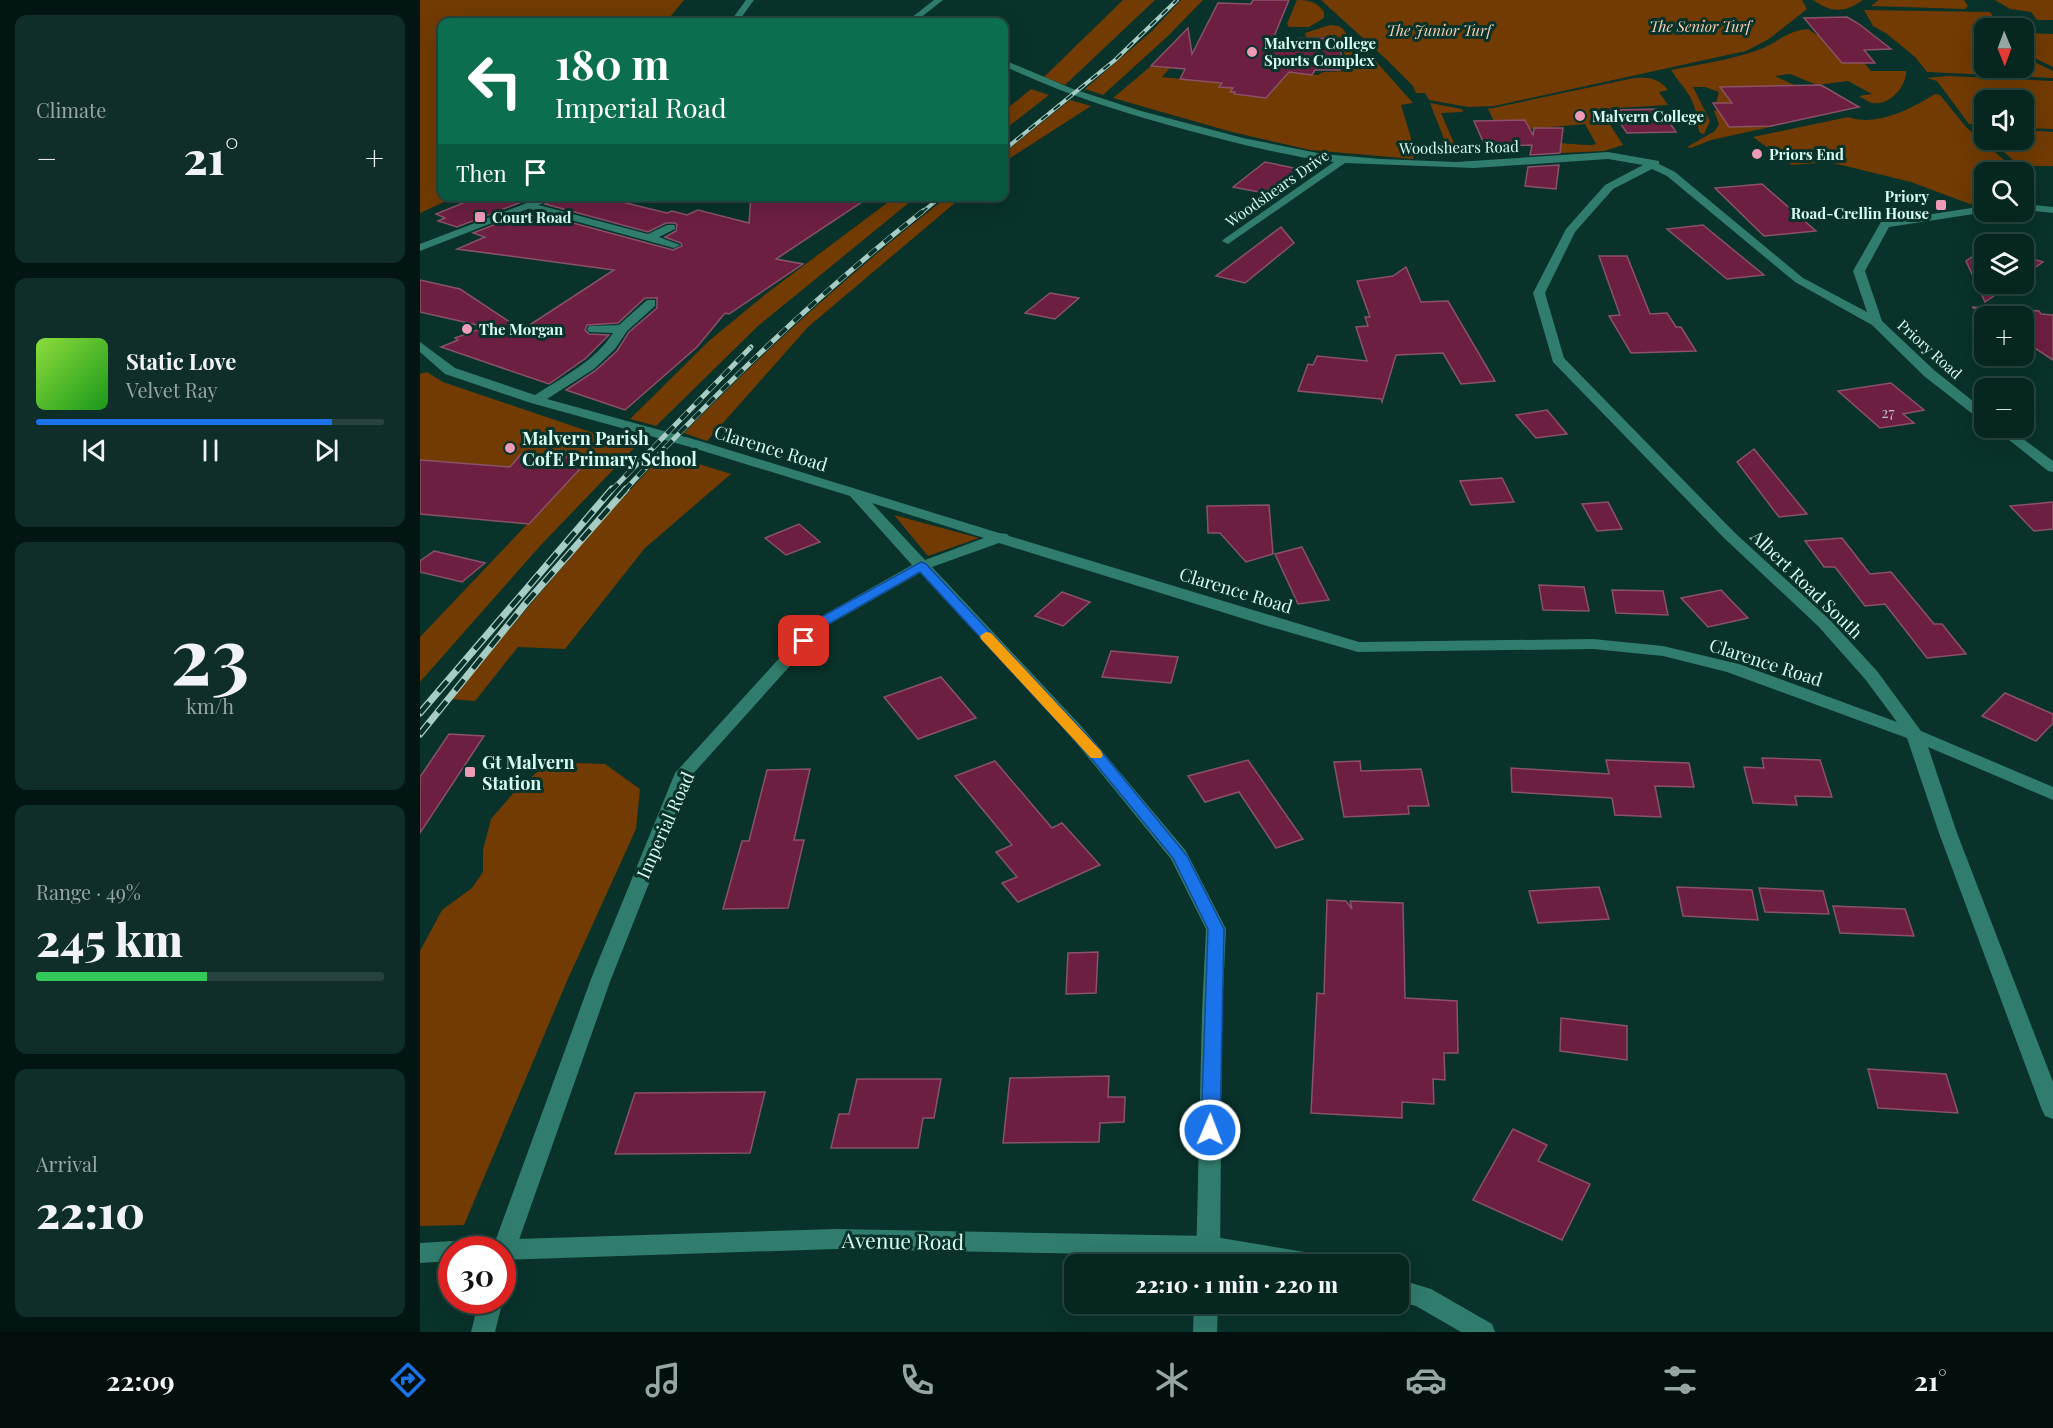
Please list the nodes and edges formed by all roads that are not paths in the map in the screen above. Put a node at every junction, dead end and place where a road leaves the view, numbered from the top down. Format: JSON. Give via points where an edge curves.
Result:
{"nodes":[{"id":1,"x":750,"y":0,"type":"edge"},
{"id":2,"x":939,"y":0,"type":"edge"},
{"id":3,"x":737,"y":18,"type":"edge"},
{"id":4,"x":916,"y":18,"type":"edge"},
{"id":5,"x":1008,"y":65,"type":"edge"},
{"id":6,"x":1343,"y":160,"type":"junction"},
{"id":7,"x":1655,"y":163,"type":"junction"},
{"id":8,"x":544,"y":201,"type":"edge"},
{"id":9,"x":531,"y":206,"type":"junction"},
{"id":10,"x":2034,"y":208,"type":"edge"},
{"id":11,"x":2053,"y":210,"type":"edge"},
{"id":12,"x":1974,"y":211,"type":"edge"},
{"id":13,"x":671,"y":227,"type":"dead end"},
{"id":14,"x":651,"y":237,"type":"junction"},
{"id":15,"x":1228,"y":241,"type":"dead end"},
{"id":16,"x":674,"y":245,"type":"dead end"},
{"id":17,"x":420,"y":248,"type":"edge"},
{"id":18,"x":651,"y":303,"type":"dead end"},
{"id":19,"x":1876,"y":322,"type":"junction"},
{"id":20,"x":593,"y":329,"type":"dead end"},
{"id":21,"x":622,"y":329,"type":"junction"},
{"id":22,"x":420,"y":346,"type":"edge"},
{"id":23,"x":536,"y":400,"type":"junction"},
{"id":24,"x":1974,"y":408,"type":"edge"},
{"id":25,"x":2013,"y":438,"type":"edge"},
{"id":26,"x":2053,"y":468,"type":"edge"},
{"id":27,"x":854,"y":494,"type":"junction"},
{"id":28,"x":1002,"y":537,"type":"junction"},
{"id":29,"x":921,"y":566,"type":"junction"},
{"id":30,"x":1915,"y":735,"type":"junction"},
{"id":31,"x":2053,"y":794,"type":"edge"},
{"id":32,"x":2053,"y":1110,"type":"edge"},
{"id":33,"x":504,"y":1236,"type":"edge"},
{"id":34,"x":516,"y":1250,"type":"edge"},
{"id":35,"x":438,"y":1252,"type":"edge"},
{"id":36,"x":420,"y":1253,"type":"edge"},
{"id":37,"x":1186,"y":1254,"type":"edge"},
{"id":38,"x":1209,"y":1254,"type":"edge"},
{"id":39,"x":1409,"y":1293,"type":"edge"},
{"id":40,"x":488,"y":1314,"type":"edge"},
{"id":41,"x":1206,"y":1314,"type":"edge"},
{"id":42,"x":483,"y":1332,"type":"edge"},
{"id":43,"x":1205,"y":1332,"type":"edge"},
{"id":44,"x":1483,"y":1332,"type":"edge"}],
"edges":[{"from":1,"to":3,"type":"street"},
{"from":2,"to":4,"type":"street"},
{"from":5,"to":6,"type":"street","name":"Woodshears Road","via":[[1058,87],[1158,118],[1295,154]]},
{"from":6,"to":7,"type":"street","name":"Woodshears Road","via":[[1443,165],[1601,156]]},
{"from":6,"to":15,"type":"street","name":"Woodshears Drive"},
{"from":7,"to":19,"type":"street","name":"Woodshears Road","via":[[1799,280]]},
{"from":7,"to":30,"type":"street","name":"Albert Road South","via":[[1610,187],[1570,231],[1539,293],[1558,359],[1729,535],[1824,623],[1871,675]]},
{"from":8,"to":9,"type":"street"},
{"from":9,"to":14,"type":"street"},
{"from":9,"to":17,"type":"street"},
{"from":10,"to":11,"type":"street"},
{"from":12,"to":19,"type":"street","name":"Priory Road","via":[[1886,224],[1859,271]]},
{"from":13,"to":14,"type":"street"},
{"from":14,"to":16,"type":"street"},
{"from":18,"to":21,"type":"street"},
{"from":19,"to":24,"type":"street","name":"Priory Road","via":[[1929,373]]},
{"from":20,"to":21,"type":"street"},
{"from":21,"to":23,"type":"street","via":[[611,346],[589,366]]},
{"from":22,"to":23,"type":"street","name":"Clarence Road","via":[[450,371]]},
{"from":23,"to":27,"type":"street","name":"Clarence Road"},
{"from":25,"to":26,"type":"street"},
{"from":27,"to":28,"type":"street","name":"Clarence Road"},
{"from":27,"to":29,"type":"street"},
{"from":28,"to":29,"type":"street","name":"Imperial Road"},
{"from":28,"to":30,"type":"street","name":"Clarence Road","via":[[1358,646],[1593,644],[1663,651],[1733,668]]},
{"from":29,"to":33,"type":"street","name":"Imperial Road","via":[[819,624],[684,773]]},
{"from":29,"to":38,"type":"street","via":[[1076,731],[1179,856],[1216,929]]},
{"from":30,"to":31,"type":"street","name":"Clarence Road"},
{"from":30,"to":32,"type":"street","name":"Albert Road South"},
{"from":34,"to":37,"type":"street","name":"Avenue Road","via":[[836,1239]]},
{"from":35,"to":36,"type":"street"},
{"from":39,"to":44,"type":"street"},
{"from":40,"to":42,"type":"street"},
{"from":41,"to":43,"type":"street"}]}
